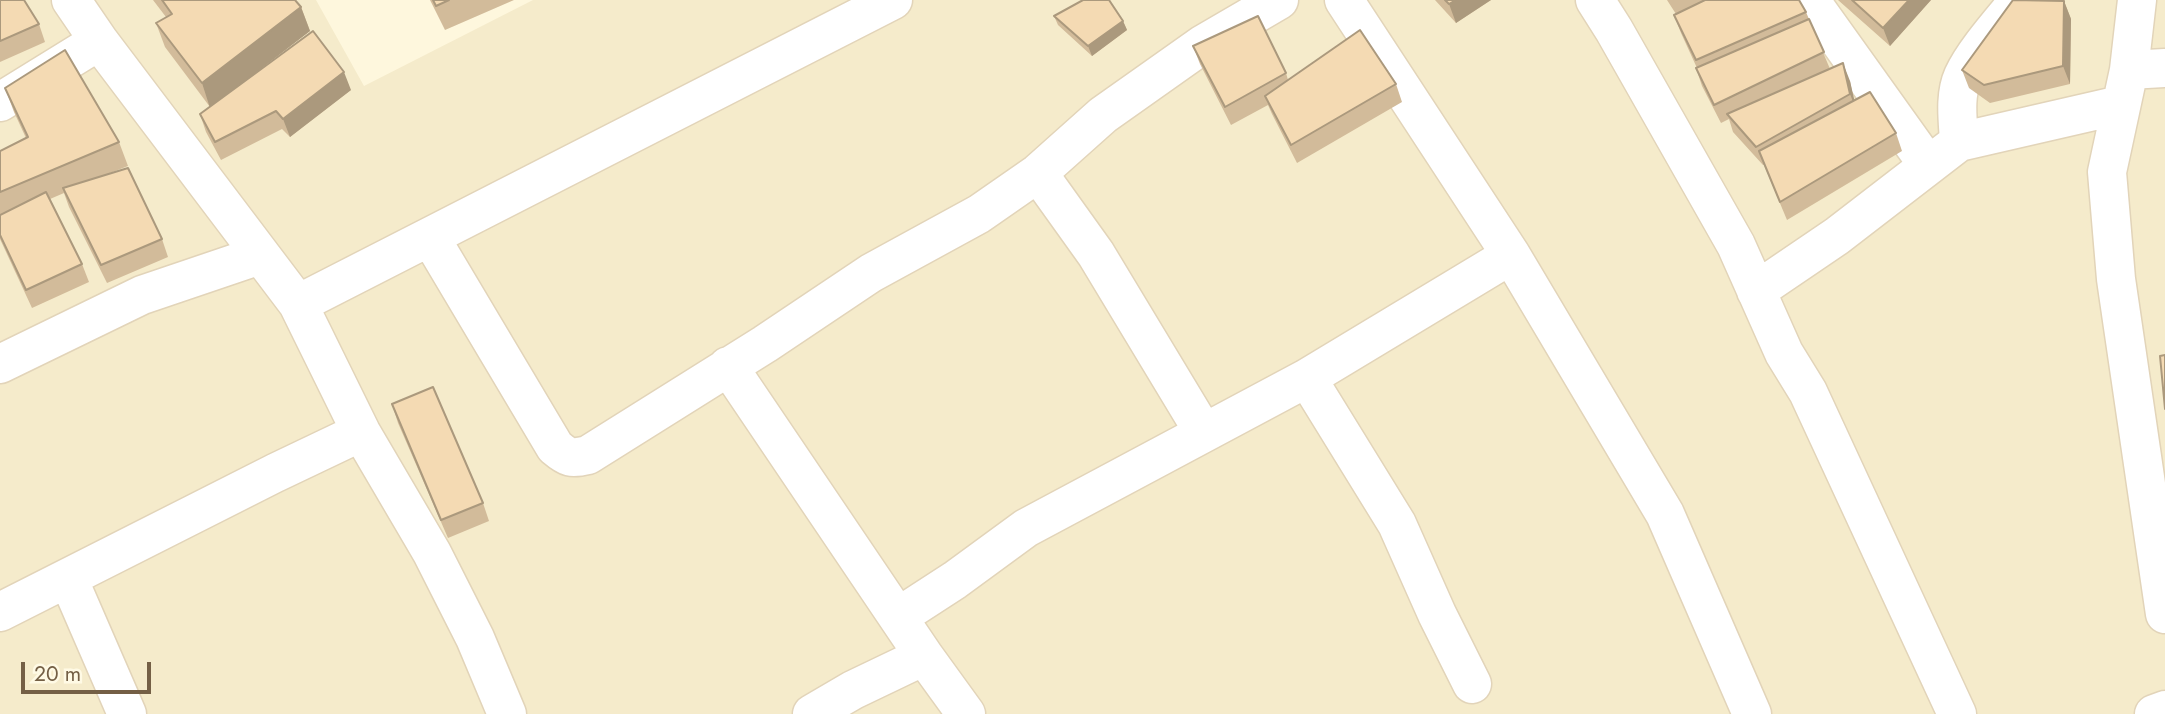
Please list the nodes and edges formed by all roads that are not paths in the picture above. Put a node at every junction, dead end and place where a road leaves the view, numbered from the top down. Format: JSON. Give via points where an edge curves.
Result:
{"nodes":[{"id":1,"x":71,"y":0,"type":"edge"},
{"id":2,"x":893,"y":0,"type":"edge"},
{"id":3,"x":1279,"y":0,"type":"edge"},
{"id":4,"x":1344,"y":0,"type":"edge"},
{"id":5,"x":1595,"y":0,"type":"edge"},
{"id":6,"x":1810,"y":0,"type":"edge"},
{"id":7,"x":2019,"y":0,"type":"edge"},
{"id":8,"x":2137,"y":0,"type":"edge"},
{"id":9,"x":99,"y":41,"type":"junction"},
{"id":10,"x":2138,"y":81,"type":"edge"},
{"id":11,"x":0,"y":102,"type":"edge"},
{"id":12,"x":1959,"y":142,"type":"junction"},
{"id":13,"x":1928,"y":165,"type":"junction"},
{"id":14,"x":1038,"y":173,"type":"junction"},
{"id":15,"x":430,"y":237,"type":"junction"},
{"id":16,"x":260,"y":256,"type":"junction"},
{"id":17,"x":1511,"y":256,"type":"junction"},
{"id":18,"x":1756,"y":291,"type":"junction"},
{"id":19,"x":298,"y":304,"type":"junction"},
{"id":20,"x":0,"y":364,"type":"edge"},
{"id":21,"x":728,"y":366,"type":"junction"},
{"id":22,"x":1307,"y":378,"type":"junction"},
{"id":23,"x":361,"y":432,"type":"junction"},
{"id":24,"x":1204,"y":433,"type":"junction"},
{"id":25,"x":68,"y":578,"type":"junction"},
{"id":26,"x":0,"y":612,"type":"edge"},
{"id":27,"x":2165,"y":614,"type":"edge"},
{"id":28,"x":898,"y":617,"type":"junction"},
{"id":29,"x":924,"y":656,"type":"junction"},
{"id":30,"x":1472,"y":684,"type":"dead end"},
{"id":31,"x":2165,"y":710,"type":"edge"},
{"id":32,"x":127,"y":714,"type":"edge"},
{"id":33,"x":507,"y":714,"type":"edge"},
{"id":34,"x":813,"y":714,"type":"edge"},
{"id":35,"x":966,"y":714,"type":"edge"},
{"id":36,"x":1752,"y":714,"type":"edge"},
{"id":37,"x":1957,"y":714,"type":"edge"},
{"id":38,"x":2154,"y":714,"type":"edge"}],
"edges":[{"from":1,"to":9,"type":"street"},
{"from":2,"to":15,"type":"street"},
{"from":3,"to":14,"type":"street","via":[[1202,45],[1103,115]]},
{"from":4,"to":17,"type":"street"},
{"from":5,"to":18,"type":"street","via":[[1736,246]]},
{"from":6,"to":13,"type":"street"},
{"from":7,"to":12,"type":"street","via":[[1963,77],[1958,100]]},
{"from":8,"to":10,"type":"street"},
{"from":9,"to":11,"type":"street"},
{"from":9,"to":16,"type":"street"},
{"from":10,"to":12,"type":"street"},
{"from":10,"to":27,"type":"street","via":[[2107,172],[2115,266]]},
{"from":12,"to":13,"type":"street"},
{"from":13,"to":18,"type":"street"},
{"from":14,"to":21,"type":"street","via":[[979,214],[871,273]]},
{"from":14,"to":24,"type":"street","via":[[1096,254]]},
{"from":15,"to":19,"type":"street"},
{"from":15,"to":21,"type":"street","via":[[524,398],[555,447],[566,456],[588,454]]},
{"from":16,"to":19,"type":"street"},
{"from":16,"to":20,"type":"street","via":[[142,295]]},
{"from":17,"to":22,"type":"street"},
{"from":17,"to":36,"type":"street","via":[[1665,514]]},
{"from":18,"to":37,"type":"street","via":[[1808,392]]},
{"from":19,"to":23,"type":"street"},
{"from":21,"to":28,"type":"street"},
{"from":22,"to":24,"type":"street"},
{"from":22,"to":30,"type":"street","via":[[1396,524]]},
{"from":23,"to":25,"type":"street"},
{"from":23,"to":33,"type":"street","via":[[432,553]]},
{"from":24,"to":28,"type":"street","via":[[1026,528]]},
{"from":25,"to":26,"type":"street"},
{"from":25,"to":32,"type":"street"},
{"from":28,"to":29,"type":"street"},
{"from":29,"to":34,"type":"street"},
{"from":29,"to":35,"type":"street"},
{"from":31,"to":38,"type":"street"}]}
